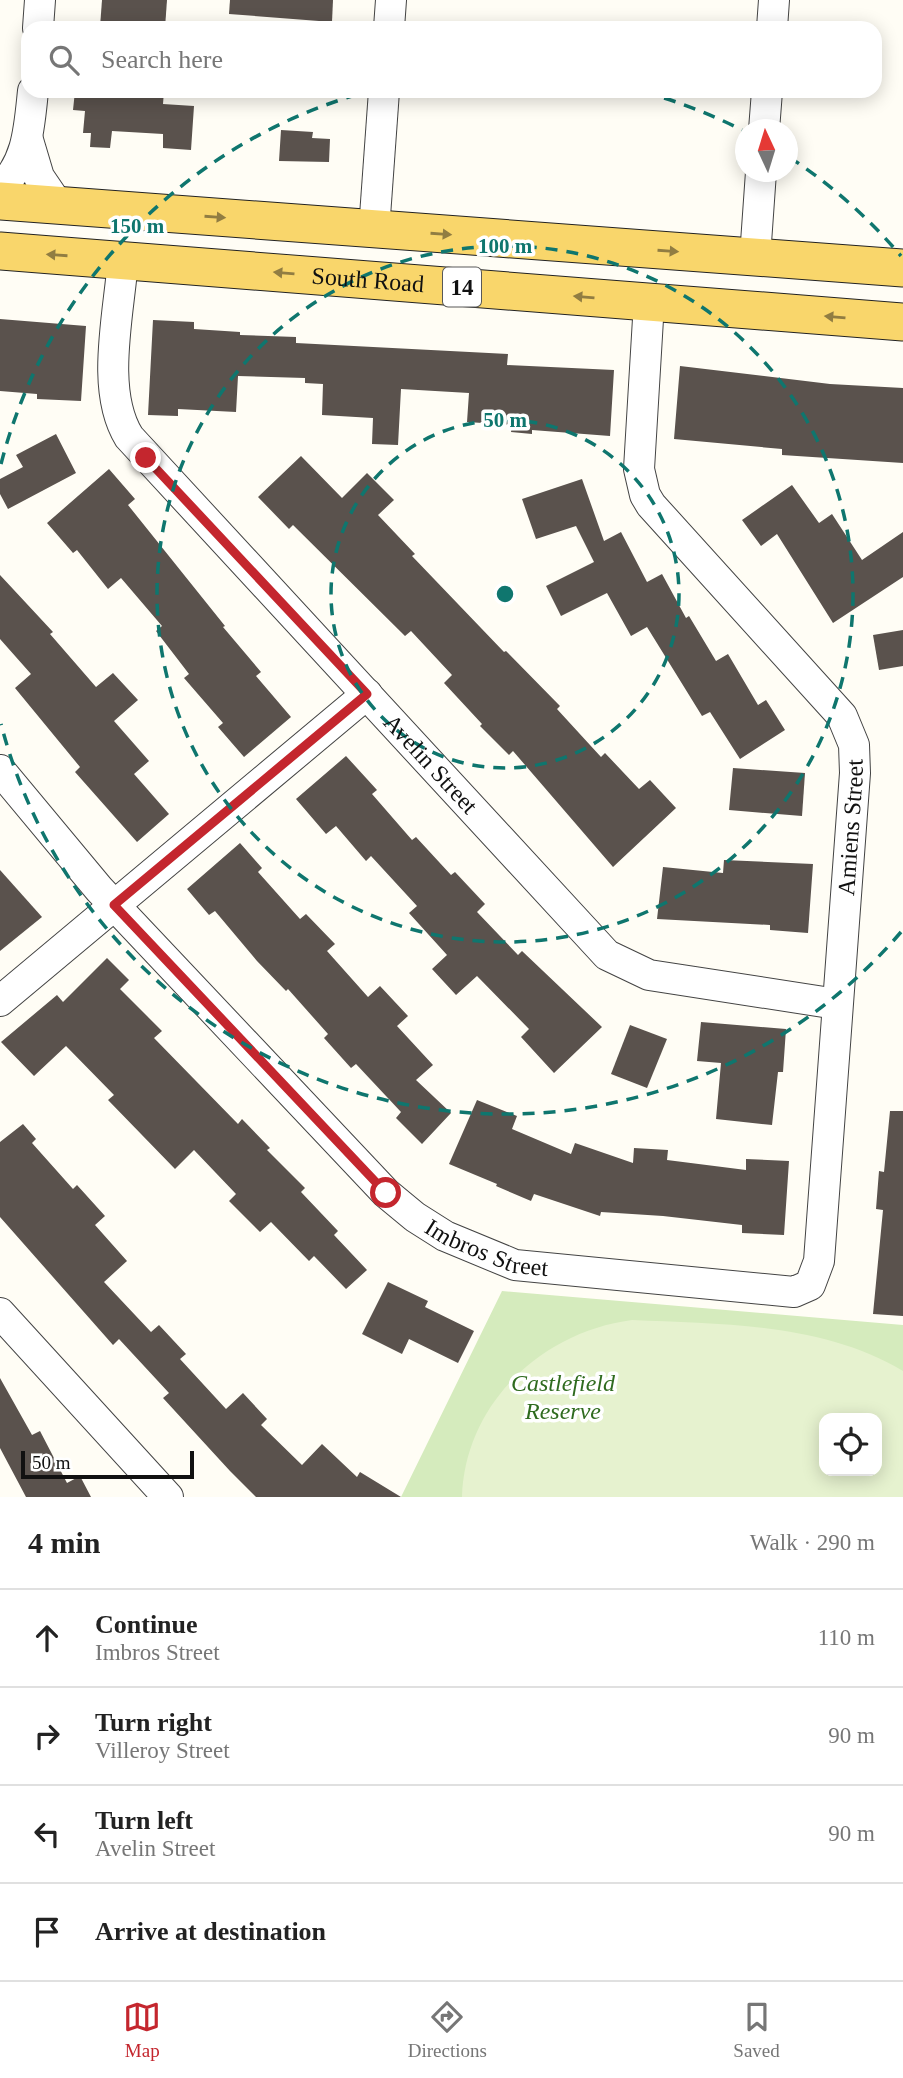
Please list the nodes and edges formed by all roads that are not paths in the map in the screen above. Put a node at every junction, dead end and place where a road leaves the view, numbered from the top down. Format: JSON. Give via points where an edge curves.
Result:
{"nodes":[{"id":1,"x":40,"y":0,"type":"edge"},
{"id":2,"x":391,"y":0,"type":"edge"},
{"id":3,"x":774,"y":0,"type":"edge"},
{"id":4,"x":38,"y":21,"type":"edge"},
{"id":5,"x":390,"y":21,"type":"edge"},
{"id":6,"x":772,"y":21,"type":"edge"},
{"id":7,"x":32,"y":98,"type":"edge"},
{"id":8,"x":383,"y":98,"type":"edge"},
{"id":9,"x":766,"y":98,"type":"edge"},
{"id":10,"x":765,"y":119,"type":"edge"},
{"id":11,"x":28,"y":140,"type":"junction"},
{"id":12,"x":760,"y":182,"type":"edge"},
{"id":13,"x":0,"y":189,"type":"edge"},
{"id":14,"x":0,"y":201,"type":"edge"},
{"id":15,"x":58,"y":205,"type":"junction"},
{"id":16,"x":374,"y":230,"type":"junction"},
{"id":17,"x":0,"y":251,"type":"edge"},
{"id":18,"x":755,"y":257,"type":"junction"},
{"id":19,"x":123,"y":260,"type":"junction"},
{"id":20,"x":903,"y":268,"type":"edge"},
{"id":21,"x":649,"y":302,"type":"junction"},
{"id":22,"x":903,"y":322,"type":"edge"},
{"id":23,"x":367,"y":694,"type":"junction"},
{"id":24,"x":0,"y":770,"type":"edge"},
{"id":25,"x":114,"y":905,"type":"junction"},
{"id":26,"x":0,"y":1001,"type":"edge"},
{"id":27,"x":837,"y":1004,"type":"junction"},
{"id":28,"x":793,"y":1292,"type":"joint"},
{"id":29,"x":0,"y":1314,"type":"edge"},
{"id":30,"x":168,"y":1497,"type":"edge"}],
"edges":[{"from":1,"to":4,"type":"street"},
{"from":2,"to":5,"type":"street"},
{"from":3,"to":6,"type":"street"},
{"from":7,"to":11,"type":"street"},
{"from":8,"to":16,"type":"street"},
{"from":9,"to":10,"type":"street"},
{"from":11,"to":13,"type":"street","via":[[21,162]]},
{"from":11,"to":15,"type":"street","via":[[39,177]]},
{"from":12,"to":18,"type":"street"},
{"from":14,"to":15,"type":"main road","name":"South Road","number":"14"},
{"from":15,"to":16,"type":"main road","name":"South Road","number":"14","one_way":true},
{"from":16,"to":18,"type":"main road","name":"South Road","number":"14","one_way":true},
{"from":19,"to":17,"type":"main road","name":"South Road","number":"14","one_way":true},
{"from":18,"to":20,"type":"main road","name":"South Road","number":"14"},
{"from":21,"to":19,"type":"main road","name":"South Road","number":"14","one_way":true},
{"from":19,"to":23,"type":"street","name":"Avelin Street","via":[[114,379],[120,423],[146,458]]},
{"from":22,"to":21,"type":"main road","name":"South Road","number":"14","one_way":true},
{"from":21,"to":27,"type":"street","name":"Amiens Street","via":[[639,470],[645,495],[842,716],[852,738],[855,773]]},
{"from":23,"to":25,"type":"street"},
{"from":23,"to":27,"type":"street","name":"Avelin Street","via":[[607,955],[649,975]]},
{"from":24,"to":25,"type":"street","name":"Imbros Street"},
{"from":25,"to":26,"type":"street"},
{"from":25,"to":28,"type":"street","name":"Imbros Street","via":[[386,1193],[445,1236],[490,1257],[534,1268]]},
{"from":27,"to":28,"type":"street","name":"Amiens Street","via":[[820,1261],[810,1285]]},
{"from":29,"to":30,"type":"street"}]}
